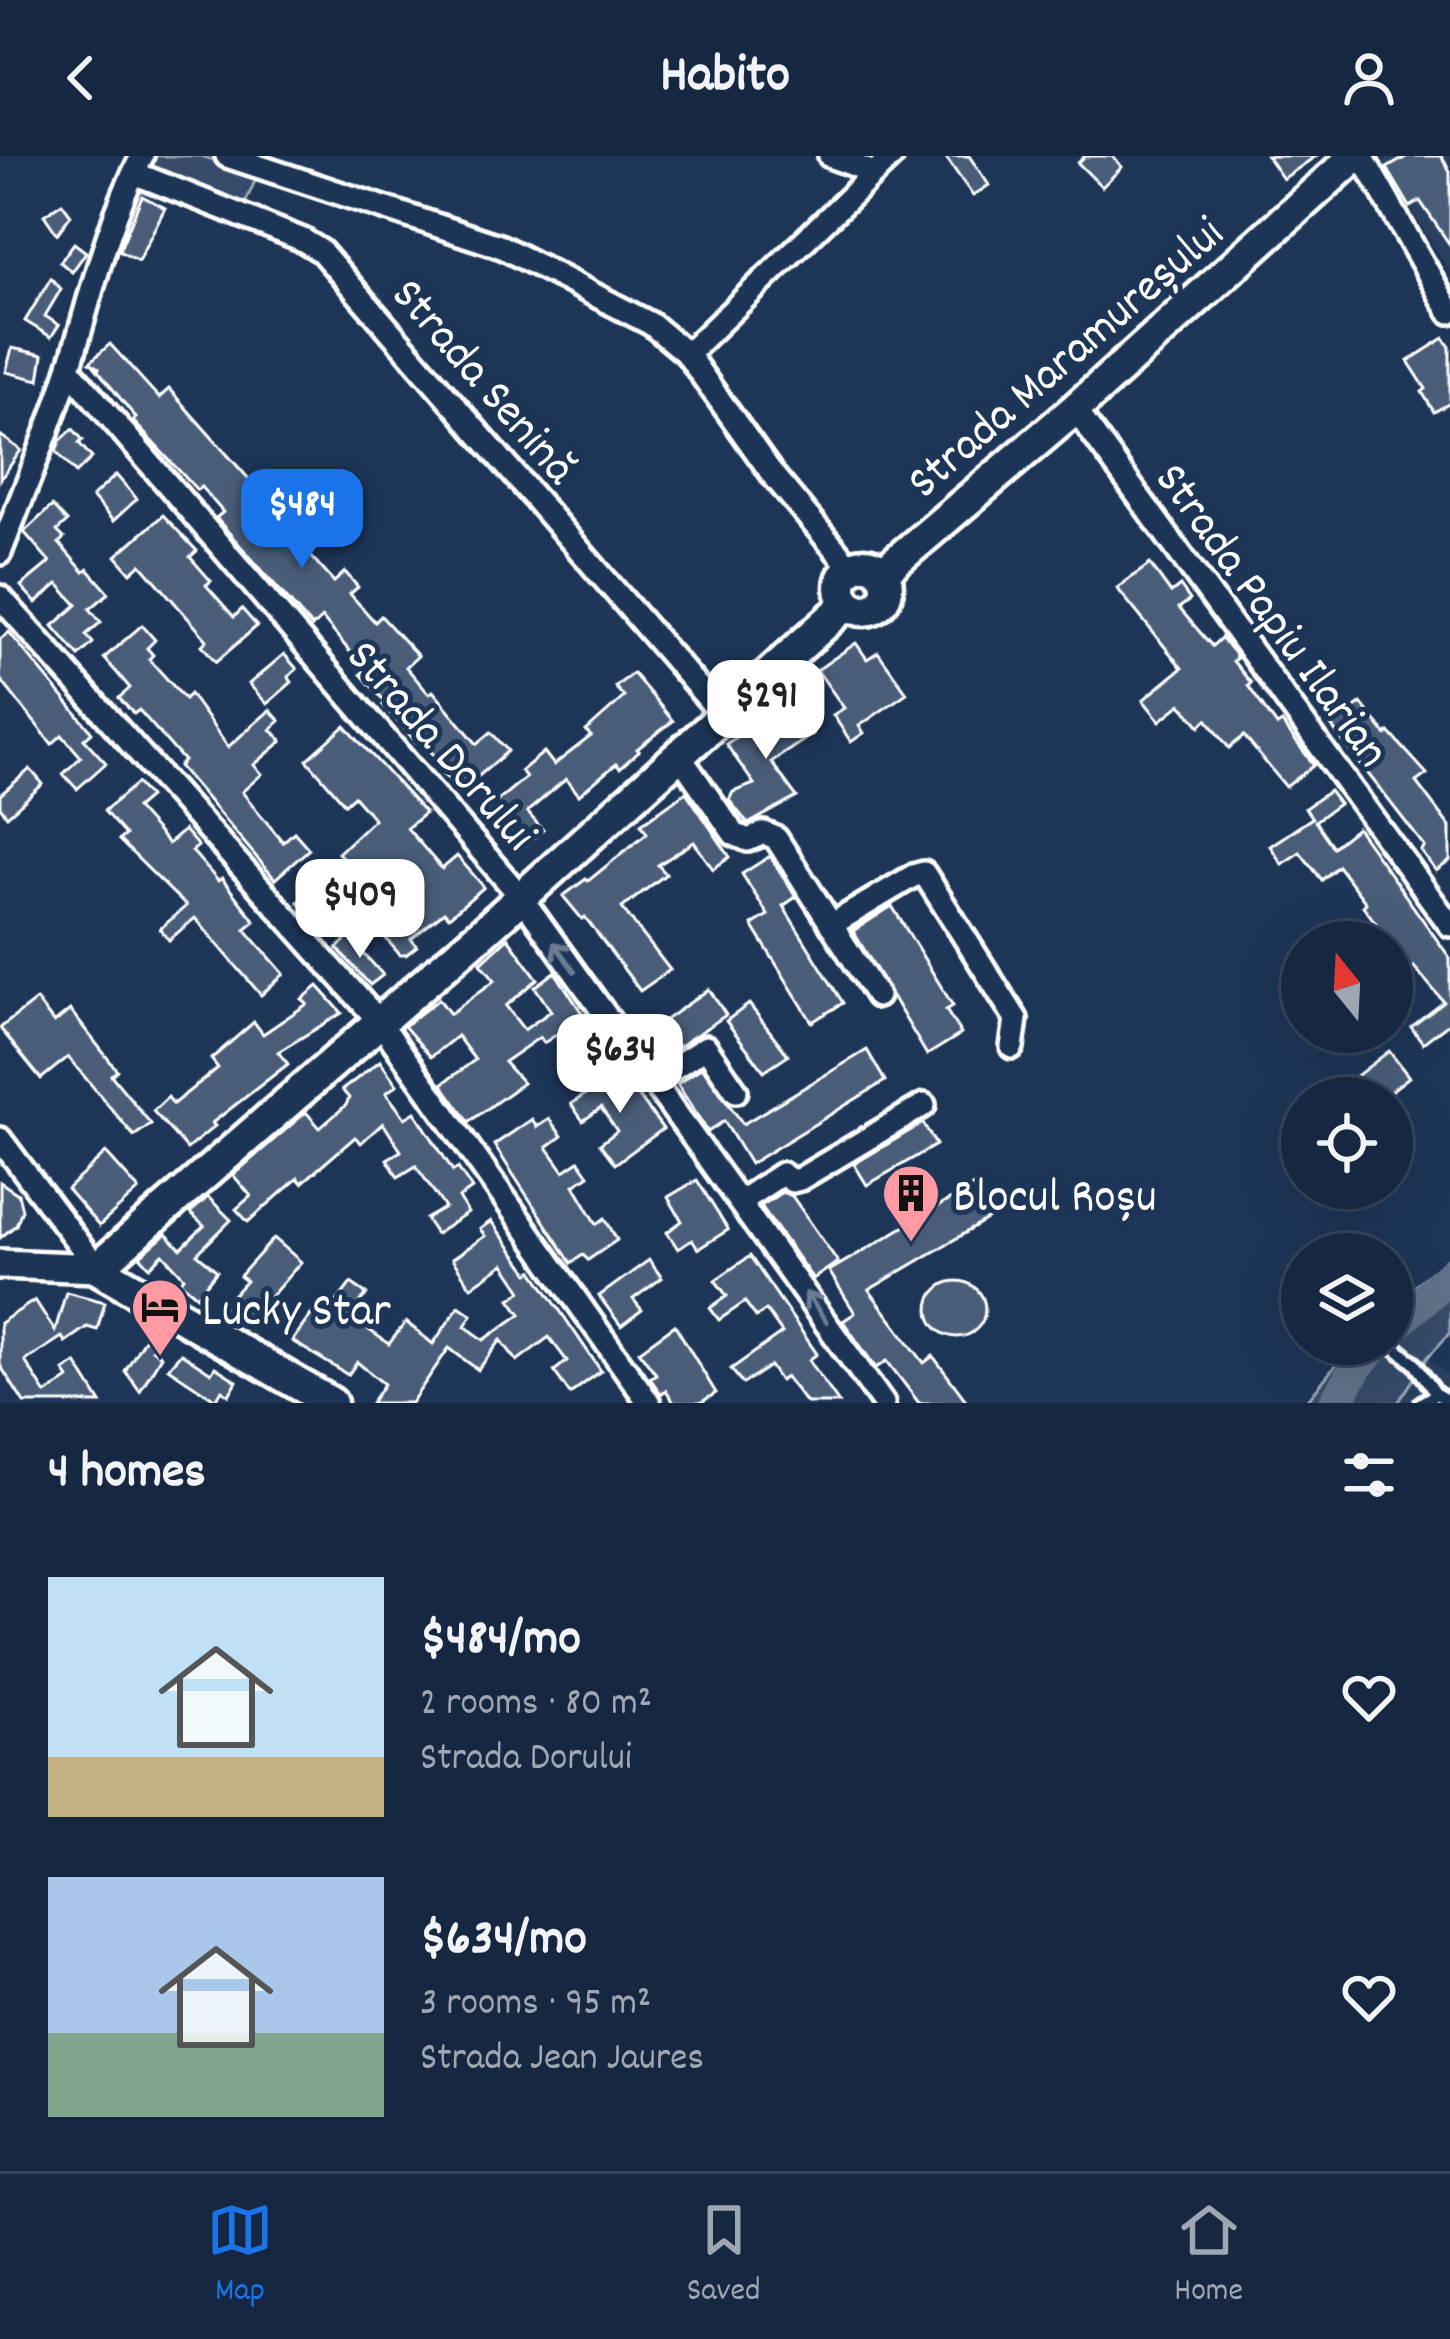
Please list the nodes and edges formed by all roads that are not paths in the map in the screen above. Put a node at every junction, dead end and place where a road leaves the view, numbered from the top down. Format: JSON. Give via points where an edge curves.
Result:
{"nodes":[{"id":1,"x":227,"y":156,"type":"edge"},
{"id":2,"x":830,"y":156,"type":"edge"},
{"id":3,"x":892,"y":156,"type":"edge"},
{"id":4,"x":1358,"y":156,"type":"edge"},
{"id":5,"x":138,"y":164,"type":"edge"},
{"id":6,"x":874,"y":173,"type":"junction"},
{"id":7,"x":1450,"y":312,"type":"edge"},
{"id":8,"x":687,"y":354,"type":"junction"},
{"id":9,"x":69,"y":369,"type":"junction"},
{"id":10,"x":1075,"y":409,"type":"junction"},
{"id":11,"x":0,"y":553,"type":"edge"},
{"id":12,"x":851,"y":568,"type":"junction"},
{"id":13,"x":883,"y":573,"type":"junction"},
{"id":14,"x":0,"y":597,"type":"edge"},
{"id":15,"x":847,"y":604,"type":"junction"},
{"id":16,"x":723,"y":716,"type":"junction"},
{"id":17,"x":679,"y":755,"type":"junction"},
{"id":18,"x":521,"y":898,"type":"junction"},
{"id":19,"x":1450,"y":925,"type":"edge"},
{"id":20,"x":831,"y":926,"type":"junction"},
{"id":21,"x":877,"y":996,"type":"dead end"},
{"id":22,"x":379,"y":1021,"type":"junction"},
{"id":23,"x":1012,"y":1046,"type":"dead end"},
{"id":24,"x":653,"y":1081,"type":"junction"},
{"id":25,"x":736,"y":1091,"type":"dead end"},
{"id":26,"x":924,"y":1106,"type":"dead end"},
{"id":27,"x":0,"y":1138,"type":"edge"},
{"id":28,"x":741,"y":1201,"type":"junction"},
{"id":29,"x":0,"y":1264,"type":"edge"},
{"id":30,"x":97,"y":1268,"type":"junction"},
{"id":31,"x":1413,"y":1362,"type":"edge"},
{"id":32,"x":1436,"y":1394,"type":"junction"},
{"id":33,"x":1450,"y":1402,"type":"edge"},
{"id":34,"x":332,"y":1403,"type":"edge"},
{"id":35,"x":649,"y":1403,"type":"edge"},
{"id":36,"x":884,"y":1403,"type":"edge"},
{"id":37,"x":1421,"y":1403,"type":"edge"}],
"edges":[{"from":1,"to":8,"type":"street","via":[[502,247],[633,314]]},
{"from":2,"to":6,"type":"street"},
{"from":3,"to":6,"type":"street"},
{"from":4,"to":7,"type":"street"},
{"from":4,"to":10,"type":"main road","name":"Strada Maramureșului"},
{"from":5,"to":9,"type":"street","via":[[96,266]]},
{"from":5,"to":16,"type":"street","name":"Strada Senină","via":[[321,251]]},
{"from":6,"to":8,"type":"street"},
{"from":8,"to":12,"type":"street"},
{"from":9,"to":11,"type":"street"},
{"from":9,"to":18,"type":"street","name":"Strada Dorului"},
{"from":10,"to":13,"type":"main road","name":"Strada Maramureșului"},
{"from":10,"to":19,"type":"street","name":"Strada Papiu Ilarian"},
{"from":12,"to":13,"type":"main road"},
{"from":12,"to":15,"type":"main road","via":[[841,582]]},
{"from":13,"to":15,"type":"main road","name":"Strada Maramureșului","via":[[887,588],[877,606]]},
{"from":14,"to":22,"type":"street"},
{"from":15,"to":16,"type":"main road","name":"Strada Maramureșului"},
{"from":16,"to":17,"type":"main road","name":"Strada Maramureșului"},
{"from":17,"to":18,"type":"main road","name":"Strada Maramureșului"},
{"from":17,"to":20,"type":"street","via":[[734,834],[776,838]]},
{"from":18,"to":22,"type":"main road","name":"Strada Maramureșului"},
{"from":24,"to":18,"type":"street","name":"Strada Dorului","one_way":true},
{"from":20,"to":21,"type":"street"},
{"from":20,"to":23,"type":"street","via":[[924,873],[1016,1019]]},
{"from":22,"to":30,"type":"main road","name":"Strada Maramureșului"},
{"from":22,"to":35,"type":"street"},
{"from":24,"to":25,"type":"street","via":[[706,1047]]},
{"from":24,"to":28,"type":"street","name":"Strada Dorului"},
{"from":26,"to":28,"type":"street","via":[[800,1179],[782,1174]]},
{"from":27,"to":30,"type":"street"},
{"from":36,"to":28,"type":"street","name":"Strada Dorului","one_way":true},
{"from":29,"to":30,"type":"street"},
{"from":30,"to":34,"type":"main road"},
{"from":31,"to":32,"type":"lane"},
{"from":32,"to":33,"type":"lane"},
{"from":32,"to":37,"type":"lane"}]}
